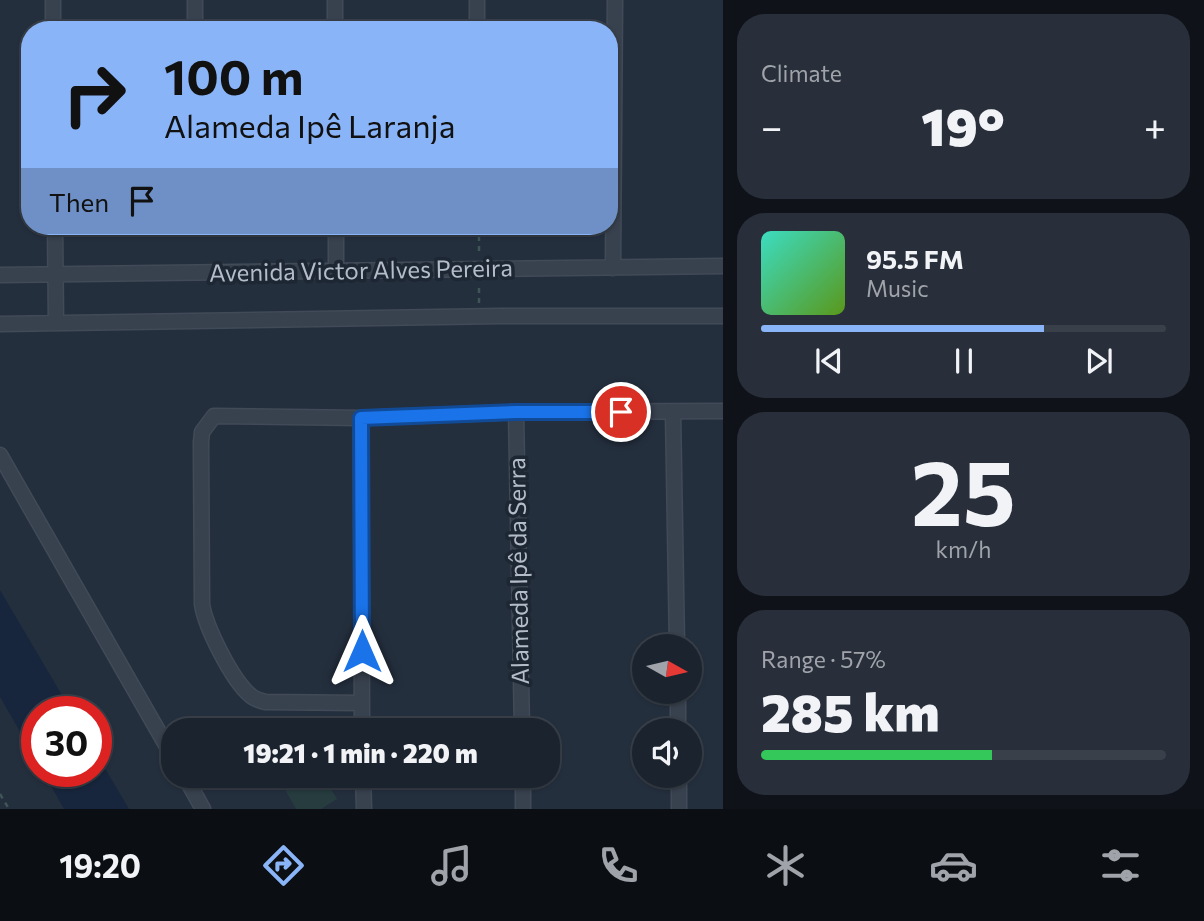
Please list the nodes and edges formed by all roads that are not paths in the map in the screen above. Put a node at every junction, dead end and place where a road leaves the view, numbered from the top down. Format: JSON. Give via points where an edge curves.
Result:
{"nodes":[{"id":1,"x":53,"y":0,"type":"edge"},
{"id":2,"x":195,"y":0,"type":"edge"},
{"id":3,"x":335,"y":0,"type":"edge"},
{"id":4,"x":477,"y":0,"type":"edge"},
{"id":5,"x":615,"y":0,"type":"edge"},
{"id":6,"x":53,"y":21,"type":"edge"},
{"id":7,"x":195,"y":21,"type":"edge"},
{"id":8,"x":335,"y":21,"type":"edge"},
{"id":9,"x":477,"y":21,"type":"edge"},
{"id":10,"x":615,"y":21,"type":"edge"},
{"id":11,"x":55,"y":235,"type":"edge"},
{"id":12,"x":336,"y":235,"type":"edge"},
{"id":13,"x":613,"y":235,"type":"edge"},
{"id":14,"x":723,"y":266,"type":"edge"},
{"id":15,"x":613,"y":268,"type":"junction"},
{"id":16,"x":337,"y":270,"type":"junction"},
{"id":17,"x":0,"y":275,"type":"edge"},
{"id":18,"x":56,"y":276,"type":"junction"},
{"id":19,"x":723,"y":316,"type":"edge"},
{"id":20,"x":56,"y":323,"type":"junction"},
{"id":21,"x":0,"y":324,"type":"edge"},
{"id":22,"x":723,"y":411,"type":"edge"},
{"id":23,"x":516,"y":412,"type":"junction"},
{"id":24,"x":673,"y":412,"type":"junction"},
{"id":25,"x":361,"y":418,"type":"junction"},
{"id":26,"x":0,"y":455,"type":"edge"},
{"id":27,"x":677,"y":634,"type":"edge"},
{"id":28,"x":362,"y":703,"type":"junction"},
{"id":29,"x":362,"y":718,"type":"edge"},
{"id":30,"x":522,"y":718,"type":"edge"},
{"id":31,"x":161,"y":736,"type":"edge"},
{"id":32,"x":191,"y":788,"type":"edge"},
{"id":33,"x":363,"y":788,"type":"edge"},
{"id":34,"x":523,"y":788,"type":"edge"},
{"id":35,"x":679,"y":788,"type":"edge"},
{"id":36,"x":203,"y":809,"type":"edge"},
{"id":37,"x":364,"y":809,"type":"edge"},
{"id":38,"x":523,"y":809,"type":"edge"},
{"id":39,"x":679,"y":809,"type":"edge"}],
"edges":[{"from":1,"to":6,"type":"street"},
{"from":2,"to":7,"type":"street"},
{"from":3,"to":8,"type":"street"},
{"from":4,"to":9,"type":"street"},
{"from":5,"to":10,"type":"street"},
{"from":11,"to":18,"type":"street"},
{"from":12,"to":16,"type":"street"},
{"from":13,"to":15,"type":"street"},
{"from":14,"to":15,"type":"street","name":"Avenida Victor Alves Pereira"},
{"from":15,"to":16,"type":"street","name":"Avenida Victor Alves Pereira"},
{"from":16,"to":18,"type":"street","name":"Avenida Victor Alves Pereira"},
{"from":17,"to":18,"type":"street","name":"Avenida Victor Alves Pereira"},
{"from":18,"to":20,"type":"street"},
{"from":19,"to":20,"type":"street","name":"Avenida Victor Alves Pereira"},
{"from":20,"to":21,"type":"street","name":"Avenida Victor Alves Pereira"},
{"from":22,"to":24,"type":"street"},
{"from":23,"to":24,"type":"street"},
{"from":23,"to":25,"type":"street"},
{"from":23,"to":30,"type":"street","name":"Alameda Ipê da Serra"},
{"from":24,"to":27,"type":"street"},
{"from":25,"to":28,"type":"street"},
{"from":25,"to":28,"type":"street","via":[[214,416],[202,432],[201,442],[204,618],[243,689],[265,702]]},
{"from":26,"to":31,"type":"street"},
{"from":28,"to":29,"type":"street"},
{"from":32,"to":36,"type":"street"},
{"from":33,"to":37,"type":"street"},
{"from":34,"to":38,"type":"street"},
{"from":35,"to":39,"type":"street"}]}
